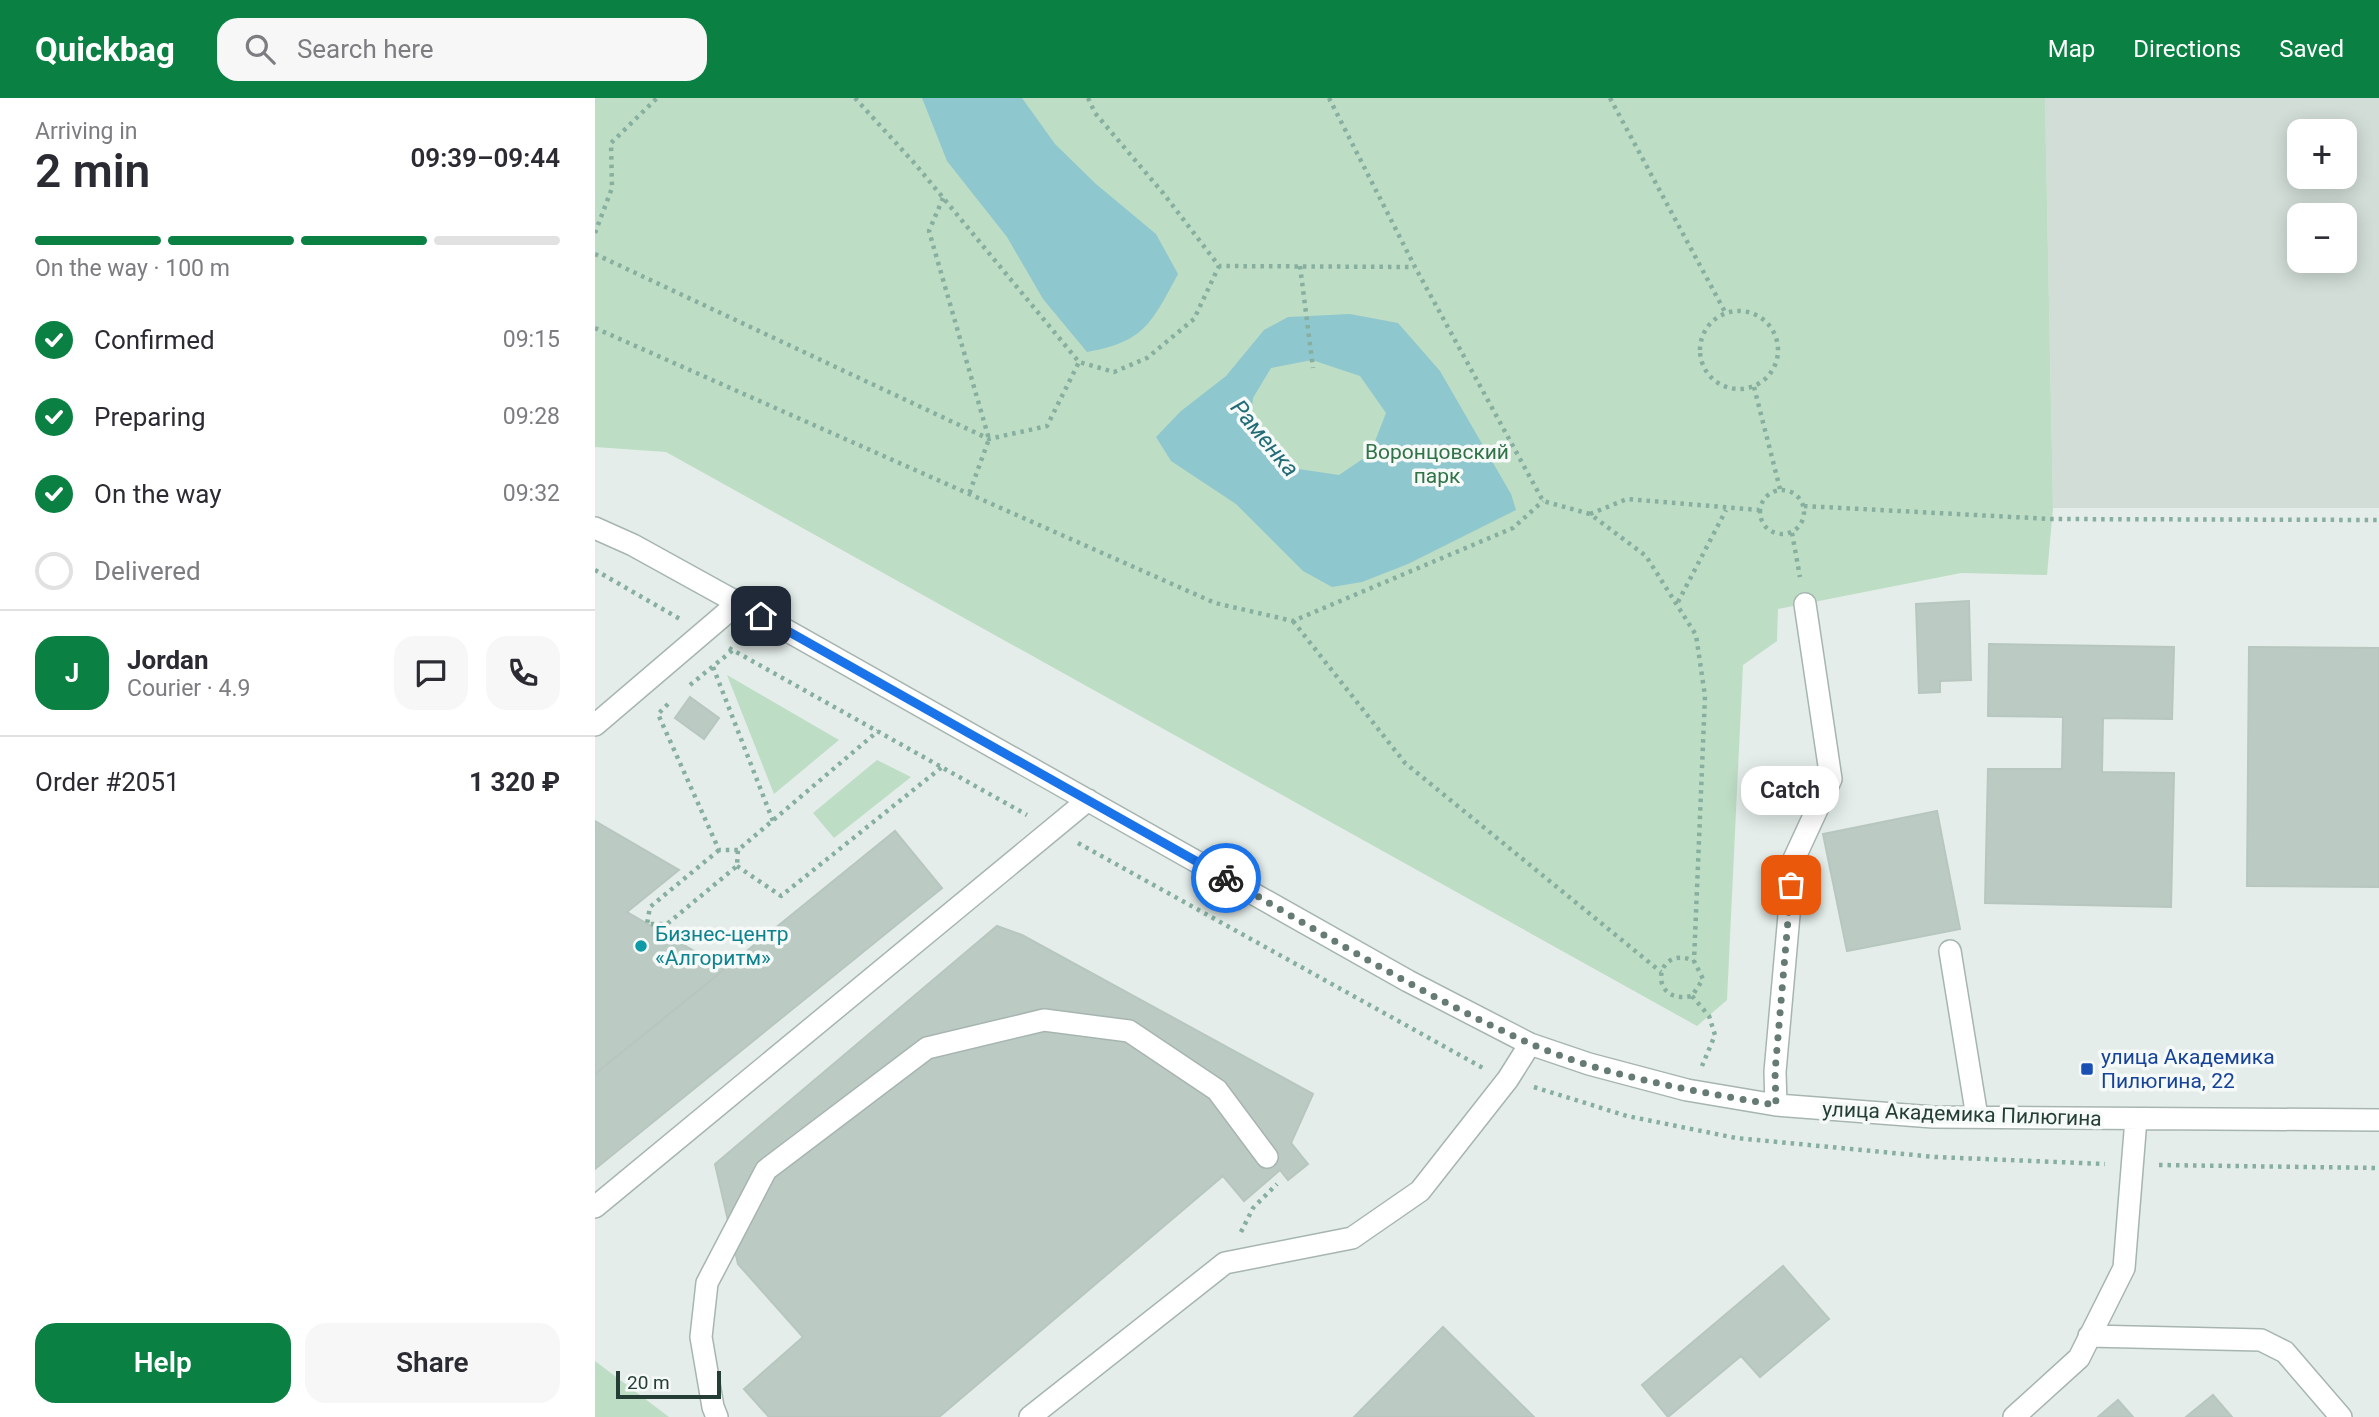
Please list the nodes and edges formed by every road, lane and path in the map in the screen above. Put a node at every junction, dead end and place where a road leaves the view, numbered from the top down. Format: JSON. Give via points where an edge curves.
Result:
{"nodes":[{"id":1,"x":657,"y":98,"type":"edge"},
{"id":2,"x":855,"y":98,"type":"edge"},
{"id":3,"x":1088,"y":98,"type":"edge"},
{"id":4,"x":1329,"y":98,"type":"edge"},
{"id":5,"x":1610,"y":98,"type":"edge"},
{"id":6,"x":943,"y":198,"type":"junction"},
{"id":7,"x":595,"y":233,"type":"edge"},
{"id":8,"x":595,"y":254,"type":"edge"},
{"id":9,"x":1219,"y":266,"type":"junction"},
{"id":10,"x":1300,"y":266,"type":"junction"},
{"id":11,"x":1415,"y":267,"type":"junction"},
{"id":12,"x":1725,"y":312,"type":"junction"},
{"id":13,"x":595,"y":328,"type":"edge"},
{"id":14,"x":1079,"y":362,"type":"junction"},
{"id":15,"x":1313,"y":368,"type":"dead end"},
{"id":16,"x":1754,"y":387,"type":"junction"},
{"id":17,"x":989,"y":439,"type":"junction"},
{"id":18,"x":1780,"y":489,"type":"junction"},
{"id":19,"x":969,"y":494,"type":"junction"},
{"id":20,"x":1543,"y":501,"type":"junction"},
{"id":21,"x":1804,"y":506,"type":"junction"},
{"id":22,"x":1726,"y":510,"type":"junction"},
{"id":23,"x":1759,"y":510,"type":"junction"},
{"id":24,"x":1590,"y":514,"type":"junction"},
{"id":25,"x":2379,"y":520,"type":"edge"},
{"id":26,"x":595,"y":528,"type":"edge"},
{"id":27,"x":1791,"y":533,"type":"junction"},
{"id":28,"x":1678,"y":601,"type":"junction"},
{"id":29,"x":738,"y":603,"type":"junction"},
{"id":30,"x":1805,"y":604,"type":"joint"},
{"id":31,"x":1293,"y":621,"type":"junction"},
{"id":32,"x":733,"y":650,"type":"dead end"},
{"id":33,"x":713,"y":667,"type":"junction"},
{"id":34,"x":686,"y":689,"type":"dead end"},
{"id":35,"x":676,"y":697,"type":"dead end"},
{"id":36,"x":595,"y":725,"type":"edge"},
{"id":37,"x":878,"y":731,"type":"dead end"},
{"id":38,"x":942,"y":767,"type":"dead end"},
{"id":39,"x":1088,"y":800,"type":"junction"},
{"id":40,"x":773,"y":821,"type":"junction"},
{"id":41,"x":719,"y":850,"type":"junction"},
{"id":42,"x":738,"y":850,"type":"junction"},
{"id":43,"x":737,"y":866,"type":"junction"},
{"id":44,"x":1950,"y":951,"type":"dead end"},
{"id":45,"x":1694,"y":961,"type":"junction"},
{"id":46,"x":1661,"y":972,"type":"junction"},
{"id":47,"x":1692,"y":996,"type":"junction"},
{"id":48,"x":1530,"y":1044,"type":"junction"},
{"id":49,"x":1698,"y":1072,"type":"dead end"},
{"id":50,"x":1776,"y":1105,"type":"junction"},
{"id":51,"x":1977,"y":1117,"type":"junction"},
{"id":52,"x":2136,"y":1119,"type":"junction"},
{"id":53,"x":2379,"y":1120,"type":"edge"},
{"id":54,"x":1267,"y":1157,"type":"dead end"},
{"id":55,"x":1282,"y":1179,"type":"dead end"},
{"id":56,"x":595,"y":1207,"type":"edge"},
{"id":57,"x":1253,"y":1208,"type":"dead end"},
{"id":58,"x":2089,"y":1336,"type":"junction"},
{"id":59,"x":717,"y":1417,"type":"edge"},
{"id":60,"x":1030,"y":1417,"type":"edge"},
{"id":61,"x":2014,"y":1417,"type":"edge"},
{"id":62,"x":2341,"y":1417,"type":"edge"}],
"edges":[{"from":1,"to":7,"type":"path","via":[[611,143],[612,188]]},
{"from":2,"to":6,"type":"path"},
{"from":3,"to":9,"type":"path","via":[[1095,113]]},
{"from":4,"to":11,"type":"path"},
{"from":5,"to":12,"type":"path"},
{"from":6,"to":14,"type":"path"},
{"from":6,"to":17,"type":"path","via":[[929,231]]},
{"from":8,"to":17,"type":"path"},
{"from":9,"to":10,"type":"path"},
{"from":9,"to":14,"type":"path","via":[[1194,319],[1147,358],[1114,372]]},
{"from":10,"to":11,"type":"path"},
{"from":10,"to":15,"type":"path"},
{"from":11,"to":20,"type":"path"},
{"from":12,"to":16,"type":"path","via":[[1756,312],[1778,335],[1777,366]]},
{"from":12,"to":16,"type":"path","via":[[1702,333],[1701,365],[1723,387]]},
{"from":13,"to":19,"type":"path"},
{"from":14,"to":17,"type":"path","via":[[1047,426]]},
{"from":16,"to":18,"type":"path"},
{"from":17,"to":19,"type":"path"},
{"from":18,"to":21,"type":"path","via":[[1795,493]]},
{"from":18,"to":23,"type":"path","via":[[1766,495]]},
{"from":19,"to":31,"type":"path","via":[[1216,603]]},
{"from":20,"to":24,"type":"path"},
{"from":20,"to":31,"type":"path","via":[[1513,528]]},
{"from":21,"to":25,"type":"path","via":[[2051,519]]},
{"from":21,"to":27,"type":"path","via":[[1803,522]]},
{"from":22,"to":23,"type":"path"},
{"from":22,"to":24,"type":"path","via":[[1627,499]]},
{"from":22,"to":28,"type":"path"},
{"from":23,"to":27,"type":"path","via":[[1763,525],[1776,534]]},
{"from":24,"to":28,"type":"path","via":[[1646,556]]},
{"from":26,"to":29,"type":"street","name":"улица Академика Пилюгина"},
{"from":27,"to":30,"type":"path"},
{"from":28,"to":45,"type":"path","via":[[1696,635],[1705,696]]},
{"from":29,"to":36,"type":"street"},
{"from":29,"to":39,"type":"street","name":"улица Академика Пилюгина"},
{"from":30,"to":50,"type":"street","via":[[1831,779],[1794,859]]},
{"from":31,"to":46,"type":"path","via":[[1405,763]]},
{"from":32,"to":33,"type":"path"},
{"from":33,"to":34,"type":"path"},
{"from":33,"to":40,"type":"path"},
{"from":35,"to":41,"type":"path","via":[[658,714]]},
{"from":37,"to":40,"type":"path"},
{"from":38,"to":43,"type":"path","via":[[782,896]]},
{"from":39,"to":48,"type":"street","name":"улица Академика Пилюгина","via":[[1408,981]]},
{"from":39,"to":56,"type":"street"},
{"from":40,"to":42,"type":"path"},
{"from":41,"to":42,"type":"path"},
{"from":41,"to":43,"type":"path","via":[[650,907],[647,924],[667,924]]},
{"from":42,"to":43,"type":"path"},
{"from":44,"to":51,"type":"street"},
{"from":45,"to":46,"type":"path","via":[[1675,958]]},
{"from":45,"to":47,"type":"path","via":[[1703,979]]},
{"from":46,"to":47,"type":"path","via":[[1669,995],[1680,999]]},
{"from":47,"to":49,"type":"path","via":[[1709,1016],[1715,1035]]},
{"from":48,"to":50,"type":"street","name":"улица Академика Пилюгина","via":[[1686,1090]]},
{"from":48,"to":60,"type":"street","via":[[1420,1191],[1352,1238],[1225,1263]]},
{"from":50,"to":51,"type":"street","name":"улица Академика Пилюгина"},
{"from":51,"to":52,"type":"street","name":"улица Академика Пилюгина"},
{"from":52,"to":53,"type":"street","name":"улица Академика Пилюгина"},
{"from":52,"to":58,"type":"street","via":[[2124,1268]]},
{"from":54,"to":59,"type":"street","via":[[1217,1090],[1129,1031],[1044,1020],[926,1048],[766,1170],[707,1283],[701,1337]]},
{"from":55,"to":57,"type":"path"},
{"from":58,"to":61,"type":"street","via":[[2079,1358]]},
{"from":58,"to":62,"type":"street","via":[[2261,1340],[2285,1352]]}]}
